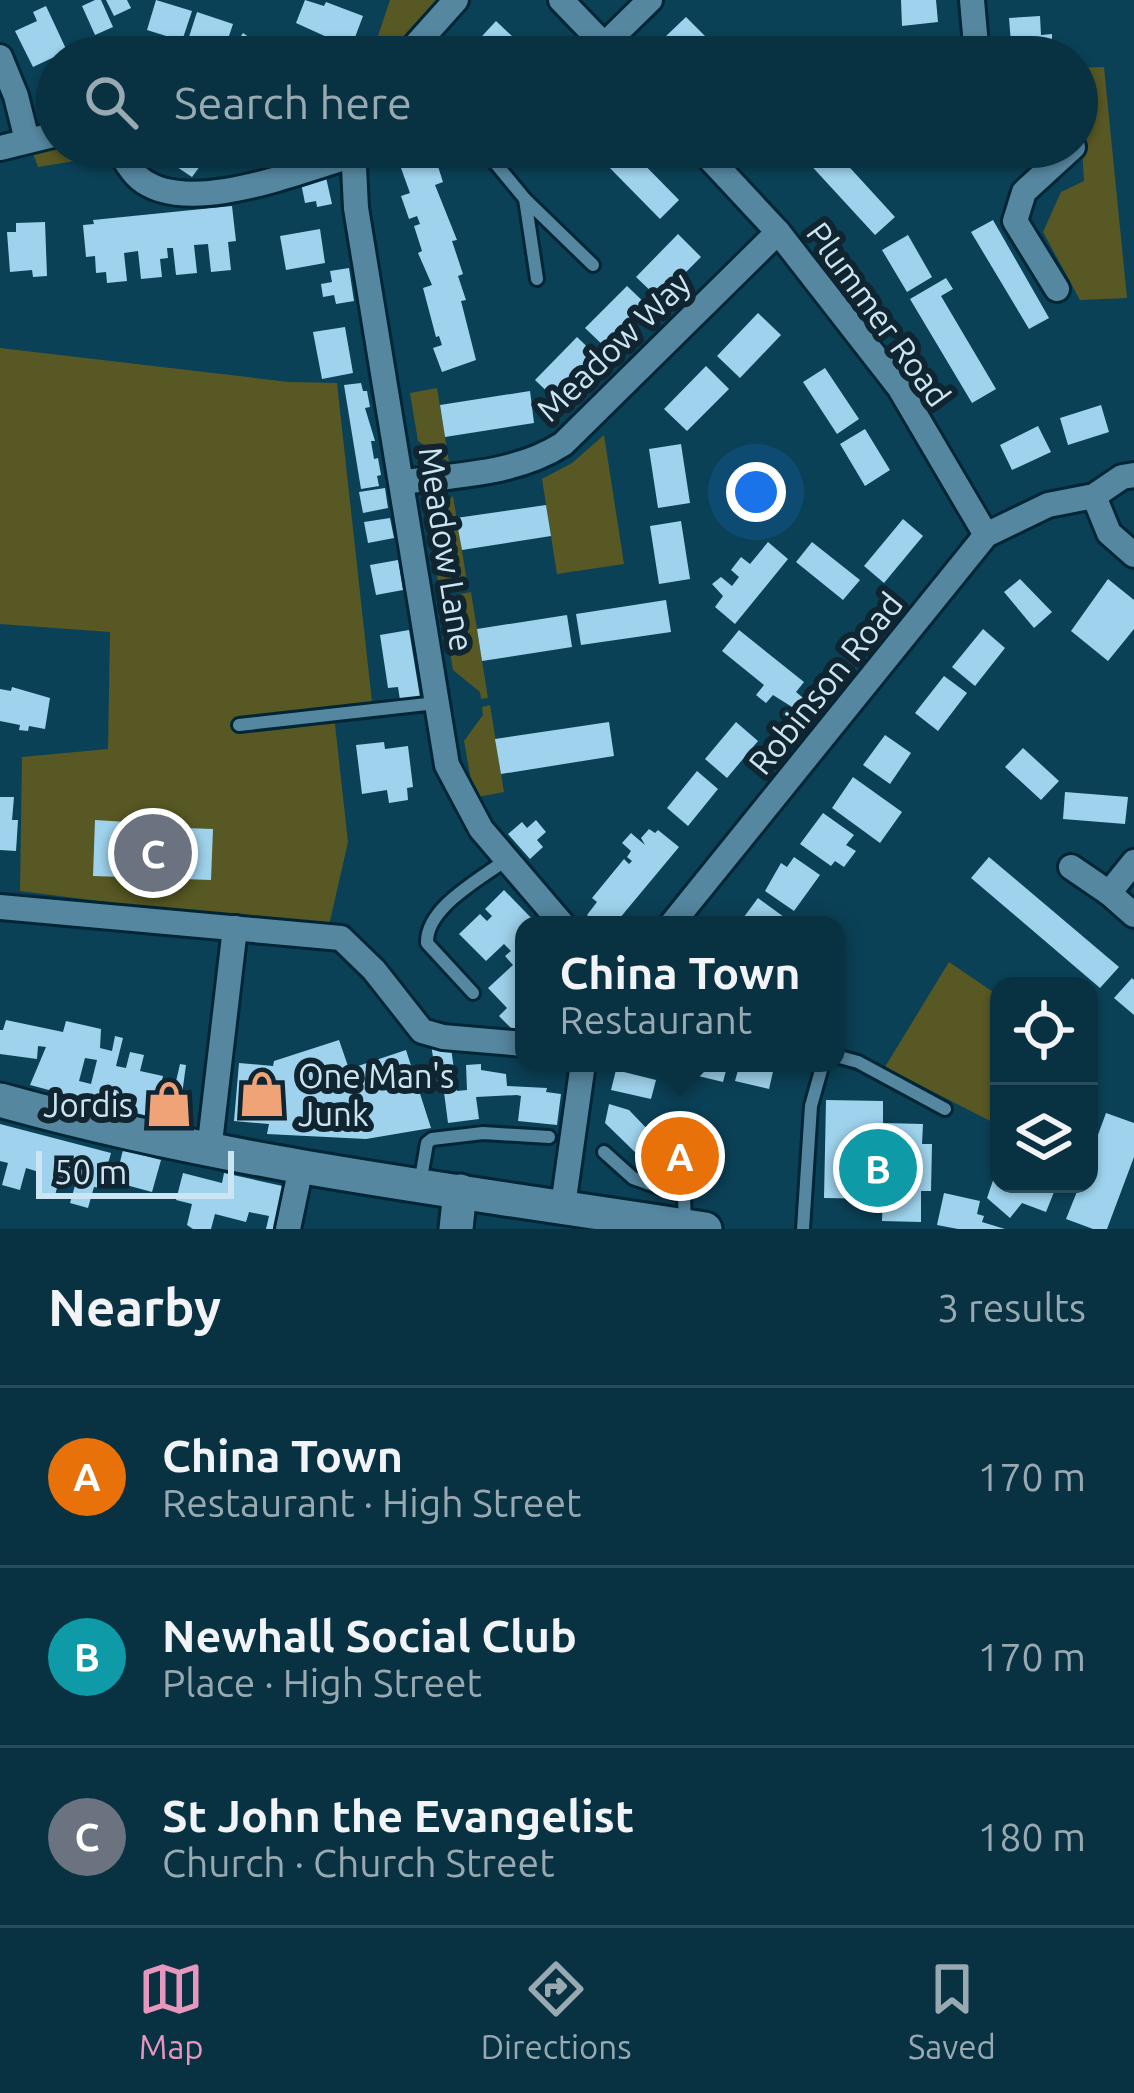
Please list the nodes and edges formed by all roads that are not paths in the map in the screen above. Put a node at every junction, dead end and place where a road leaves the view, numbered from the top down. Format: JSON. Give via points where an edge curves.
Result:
{"nodes":[{"id":1,"x":456,"y":0,"type":"edge"},
{"id":2,"x":561,"y":0,"type":"edge"},
{"id":3,"x":650,"y":0,"type":"edge"},
{"id":4,"x":972,"y":0,"type":"edge"},
{"id":5,"x":424,"y":36,"type":"edge"},
{"id":6,"x":596,"y":36,"type":"edge"},
{"id":7,"x":622,"y":36,"type":"edge"},
{"id":8,"x":975,"y":36,"type":"edge"},
{"id":9,"x":0,"y":57,"type":"edge"},
{"id":10,"x":36,"y":138,"type":"edge"},
{"id":11,"x":27,"y":140,"type":"junction"},
{"id":12,"x":0,"y":148,"type":"edge"},
{"id":13,"x":132,"y":168,"type":"edge"},
{"id":14,"x":304,"y":168,"type":"edge"},
{"id":15,"x":353,"y":168,"type":"edge"},
{"id":16,"x":499,"y":168,"type":"edge"},
{"id":17,"x":719,"y":168,"type":"edge"},
{"id":18,"x":1050,"y":168,"type":"edge"},
{"id":19,"x":525,"y":199,"type":"junction"},
{"id":20,"x":778,"y":232,"type":"junction"},
{"id":21,"x":593,"y":265,"type":"dead end"},
{"id":22,"x":537,"y":279,"type":"dead end"},
{"id":23,"x":1057,"y":289,"type":"dead end"},
{"id":24,"x":1134,"y":475,"type":"edge"},
{"id":25,"x":404,"y":482,"type":"junction"},
{"id":26,"x":1094,"y":496,"type":"junction"},
{"id":27,"x":986,"y":535,"type":"junction"},
{"id":28,"x":1134,"y":555,"type":"edge"},
{"id":29,"x":438,"y":703,"type":"junction"},
{"id":30,"x":239,"y":725,"type":"dead end"},
{"id":31,"x":507,"y":859,"type":"junction"},
{"id":32,"x":1134,"y":862,"type":"edge"},
{"id":33,"x":1071,"y":867,"type":"dead end"},
{"id":34,"x":1109,"y":893,"type":"junction"},
{"id":35,"x":0,"y":907,"type":"edge"},
{"id":36,"x":1134,"y":915,"type":"edge"},
{"id":37,"x":555,"y":916,"type":"edge"},
{"id":38,"x":678,"y":916,"type":"edge"},
{"id":39,"x":235,"y":928,"type":"junction"},
{"id":40,"x":473,"y":993,"type":"dead end"},
{"id":41,"x":515,"y":1043,"type":"edge"},
{"id":42,"x":845,"y":1058,"type":"edge"},
{"id":43,"x":583,"y":1072,"type":"edge"},
{"id":44,"x":820,"y":1072,"type":"edge"},
{"id":45,"x":0,"y":1100,"type":"edge"},
{"id":46,"x":945,"y":1108,"type":"dead end"},
{"id":47,"x":549,"y":1137,"type":"dead end"},
{"id":48,"x":209,"y":1151,"type":"junction"},
{"id":49,"x":604,"y":1152,"type":"dead end"},
{"id":50,"x":301,"y":1167,"type":"junction"},
{"id":51,"x":420,"y":1185,"type":"junction"},
{"id":52,"x":460,"y":1191,"type":"junction"},
{"id":53,"x":563,"y":1206,"type":"junction"},
{"id":54,"x":678,"y":1227,"type":"edge"},
{"id":55,"x":288,"y":1229,"type":"edge"},
{"id":56,"x":456,"y":1229,"type":"edge"},
{"id":57,"x":803,"y":1229,"type":"edge"}],
"edges":[{"from":1,"to":5,"type":"street"},
{"from":2,"to":6,"type":"street"},
{"from":3,"to":7,"type":"street"},
{"from":4,"to":8,"type":"street"},
{"from":9,"to":11,"type":"street"},
{"from":10,"to":11,"type":"street"},
{"from":11,"to":12,"type":"street"},
{"from":13,"to":14,"type":"street","via":[[140,180],[179,194],[237,190]]},
{"from":15,"to":25,"type":"street","name":"Meadow Lane"},
{"from":16,"to":19,"type":"lane"},
{"from":17,"to":20,"type":"street","name":"Plummer Road"},
{"from":18,"to":23,"type":"street","via":[[1024,191],[1015,221]]},
{"from":19,"to":21,"type":"lane"},
{"from":19,"to":22,"type":"lane"},
{"from":20,"to":25,"type":"street","name":"Meadow Way","via":[[563,444],[504,469]]},
{"from":20,"to":27,"type":"street","name":"Plummer Road","via":[[899,388]]},
{"from":24,"to":26,"type":"street","name":"Robinson Road"},
{"from":25,"to":29,"type":"street","name":"Meadow Lane"},
{"from":26,"to":27,"type":"street","name":"Robinson Road","via":[[1048,505]]},
{"from":26,"to":28,"type":"street","via":[[1109,533]]},
{"from":27,"to":38,"type":"street","name":"Robinson Road"},
{"from":29,"to":30,"type":"lane"},
{"from":29,"to":31,"type":"street","name":"Meadow Lane","via":[[447,765]]},
{"from":31,"to":37,"type":"street","name":"Meadow Lane"},
{"from":31,"to":40,"type":"lane","via":[[426,929],[427,943]]},
{"from":32,"to":34,"type":"street"},
{"from":33,"to":34,"type":"street"},
{"from":34,"to":36,"type":"street"},
{"from":35,"to":39,"type":"street"},
{"from":39,"to":41,"type":"street","via":[[341,938],[422,1030]]},
{"from":39,"to":48,"type":"street"},
{"from":42,"to":46,"type":"lane"},
{"from":43,"to":53,"type":"street"},
{"from":44,"to":57,"type":"lane"},
{"from":45,"to":48,"type":"main road"},
{"from":47,"to":51,"type":"lane","via":[[432,1138]]},
{"from":48,"to":50,"type":"main road"},
{"from":49,"to":54,"type":"lane","via":[[633,1178],[684,1196]]},
{"from":50,"to":51,"type":"main road"},
{"from":50,"to":55,"type":"street"},
{"from":51,"to":52,"type":"main road"},
{"from":52,"to":53,"type":"main road"},
{"from":52,"to":56,"type":"main road"},
{"from":53,"to":54,"type":"main road"}]}
